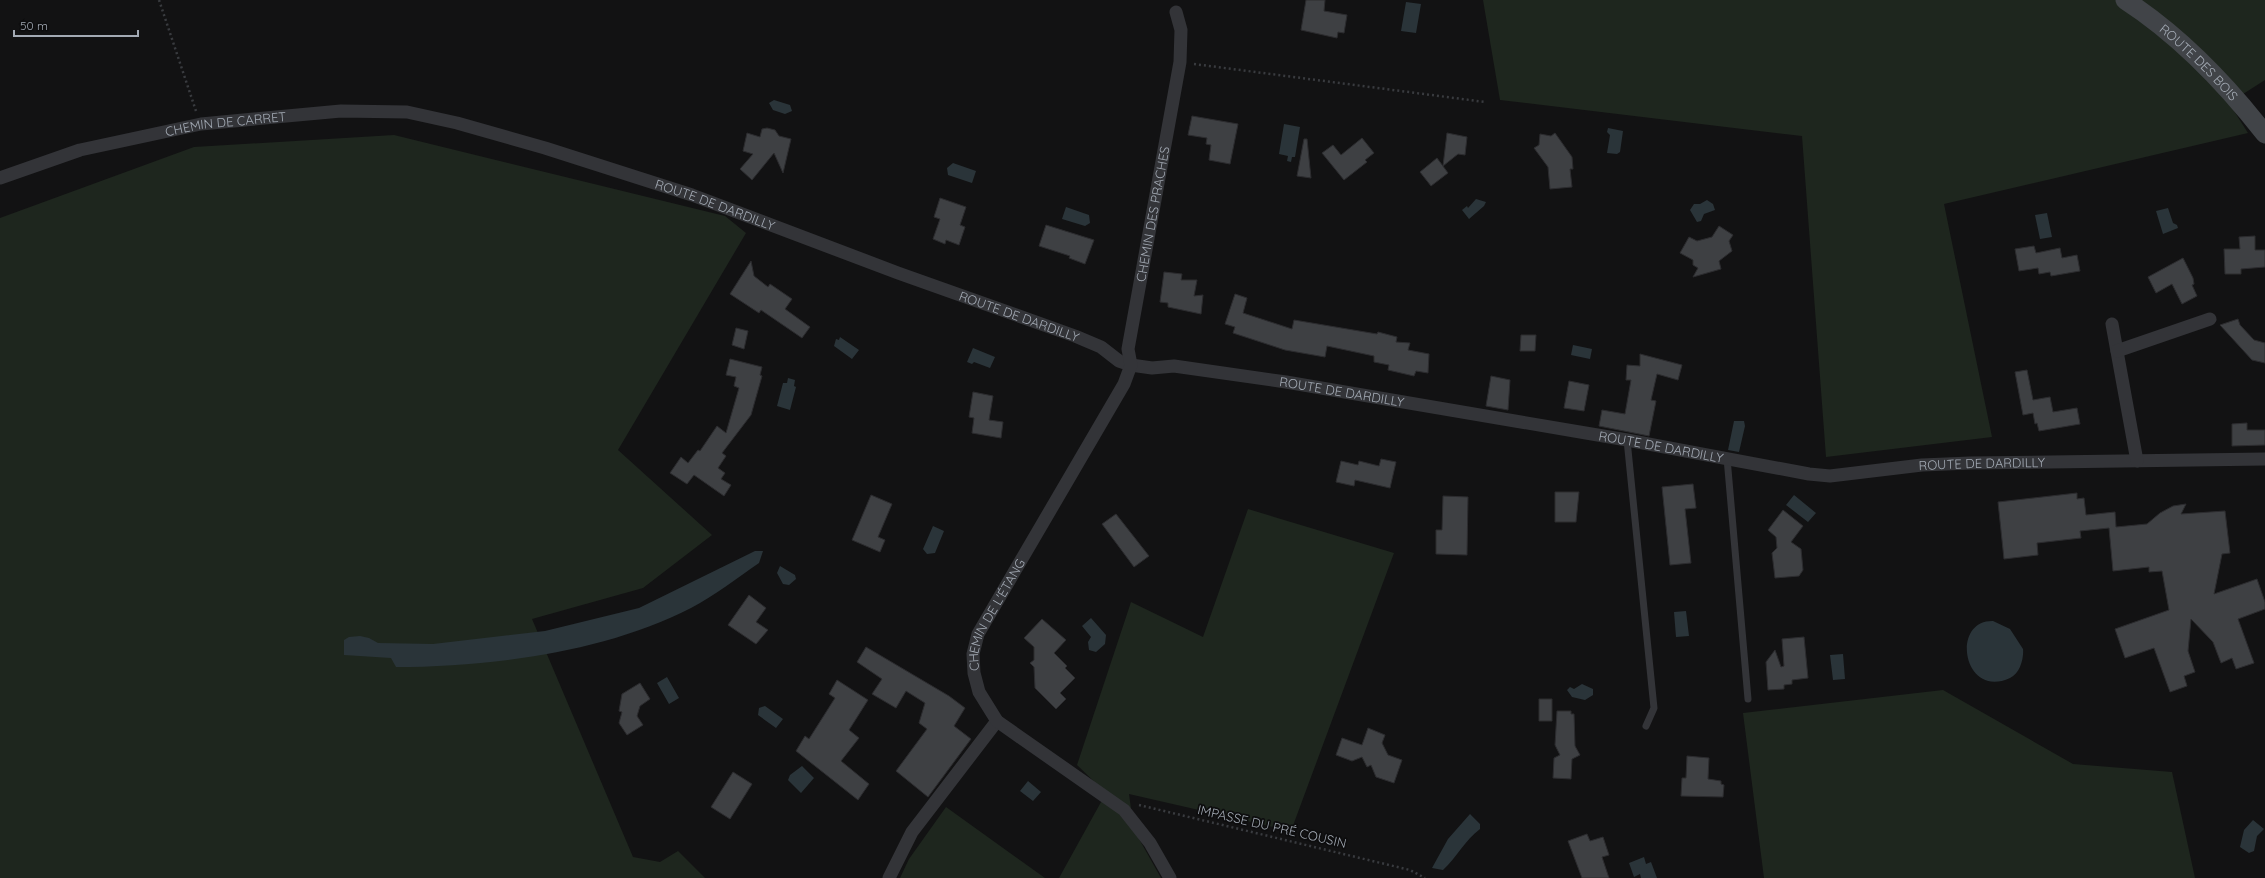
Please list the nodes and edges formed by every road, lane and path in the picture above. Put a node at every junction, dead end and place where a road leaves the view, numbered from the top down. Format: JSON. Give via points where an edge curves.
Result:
{"nodes":[{"id":1,"x":159,"y":0,"type":"edge"},
{"id":2,"x":2125,"y":0,"type":"edge"},
{"id":3,"x":1176,"y":12,"type":"dead end"},
{"id":4,"x":1180,"y":62,"type":"junction"},
{"id":5,"x":1485,"y":102,"type":"dead end"},
{"id":6,"x":457,"y":123,"type":"joint"},
{"id":7,"x":201,"y":124,"type":"junction"},
{"id":8,"x":2265,"y":134,"type":"edge"},
{"id":9,"x":0,"y":178,"type":"edge"},
{"id":10,"x":2210,"y":319,"type":"dead end"},
{"id":11,"x":2112,"y":324,"type":"dead end"},
{"id":12,"x":2117,"y":351,"type":"junction"},
{"id":13,"x":1132,"y":365,"type":"junction"},
{"id":14,"x":1627,"y":440,"type":"junction"},
{"id":15,"x":1727,"y":458,"type":"junction"},
{"id":16,"x":2265,"y":459,"type":"edge"},
{"id":17,"x":2137,"y":461,"type":"junction"},
{"id":18,"x":1748,"y":699,"type":"dead end"},
{"id":19,"x":997,"y":721,"type":"junction"},
{"id":20,"x":1646,"y":726,"type":"dead end"},
{"id":21,"x":1113,"y":801,"type":"junction"},
{"id":22,"x":889,"y":878,"type":"edge"},
{"id":23,"x":1170,"y":878,"type":"edge"},
{"id":24,"x":1425,"y":878,"type":"edge"}],
"edges":[{"from":1,"to":7,"type":"path"},
{"from":2,"to":8,"type":"street","name":"ROUTE DES BOIS","via":[[2162,27],[2201,62]]},
{"from":3,"to":4,"type":"street","name":"CHEMIN DES PRACHES","via":[[1181,30]]},
{"from":4,"to":5,"type":"path"},
{"from":4,"to":13,"type":"street","name":"CHEMIN DES PRACHES","via":[[1128,349]]},
{"from":6,"to":7,"type":"street","name":"CHEMIN DE CARRET","via":[[407,112],[340,111]]},
{"from":6,"to":13,"type":"street","name":"ROUTE DE DARDILLY","via":[[552,150],[692,195],[898,273],[1075,336],[1101,347],[1119,361]]},
{"from":7,"to":9,"type":"street","name":"CHEMIN DE CARRET","via":[[80,150]]},
{"from":10,"to":12,"type":"street"},
{"from":11,"to":12,"type":"street"},
{"from":12,"to":17,"type":"street"},
{"from":13,"to":14,"type":"street","name":"ROUTE DE DARDILLY","via":[[1152,368],[1174,366],[1286,382]]},
{"from":13,"to":19,"type":"street","name":"CHEMIN DE L'ÉTANG","via":[[1124,384],[978,634],[974,673],[979,692]]},
{"from":14,"to":15,"type":"street","name":"ROUTE DE DARDILLY"},
{"from":14,"to":20,"type":"lane","via":[[1654,708]]},
{"from":15,"to":17,"type":"street","name":"ROUTE DE DARDILLY","via":[[1830,476],[1922,465]]},
{"from":15,"to":18,"type":"lane"},
{"from":16,"to":17,"type":"street","name":"ROUTE DE DARDILLY"},
{"from":19,"to":21,"type":"street"},
{"from":19,"to":22,"type":"street","via":[[912,832]]},
{"from":21,"to":23,"type":"street","via":[[1133,820]]},
{"from":21,"to":24,"type":"path","name":"IMPASSE DU PRÉ COUSIN","via":[[1132,803],[1410,870]]}]}
